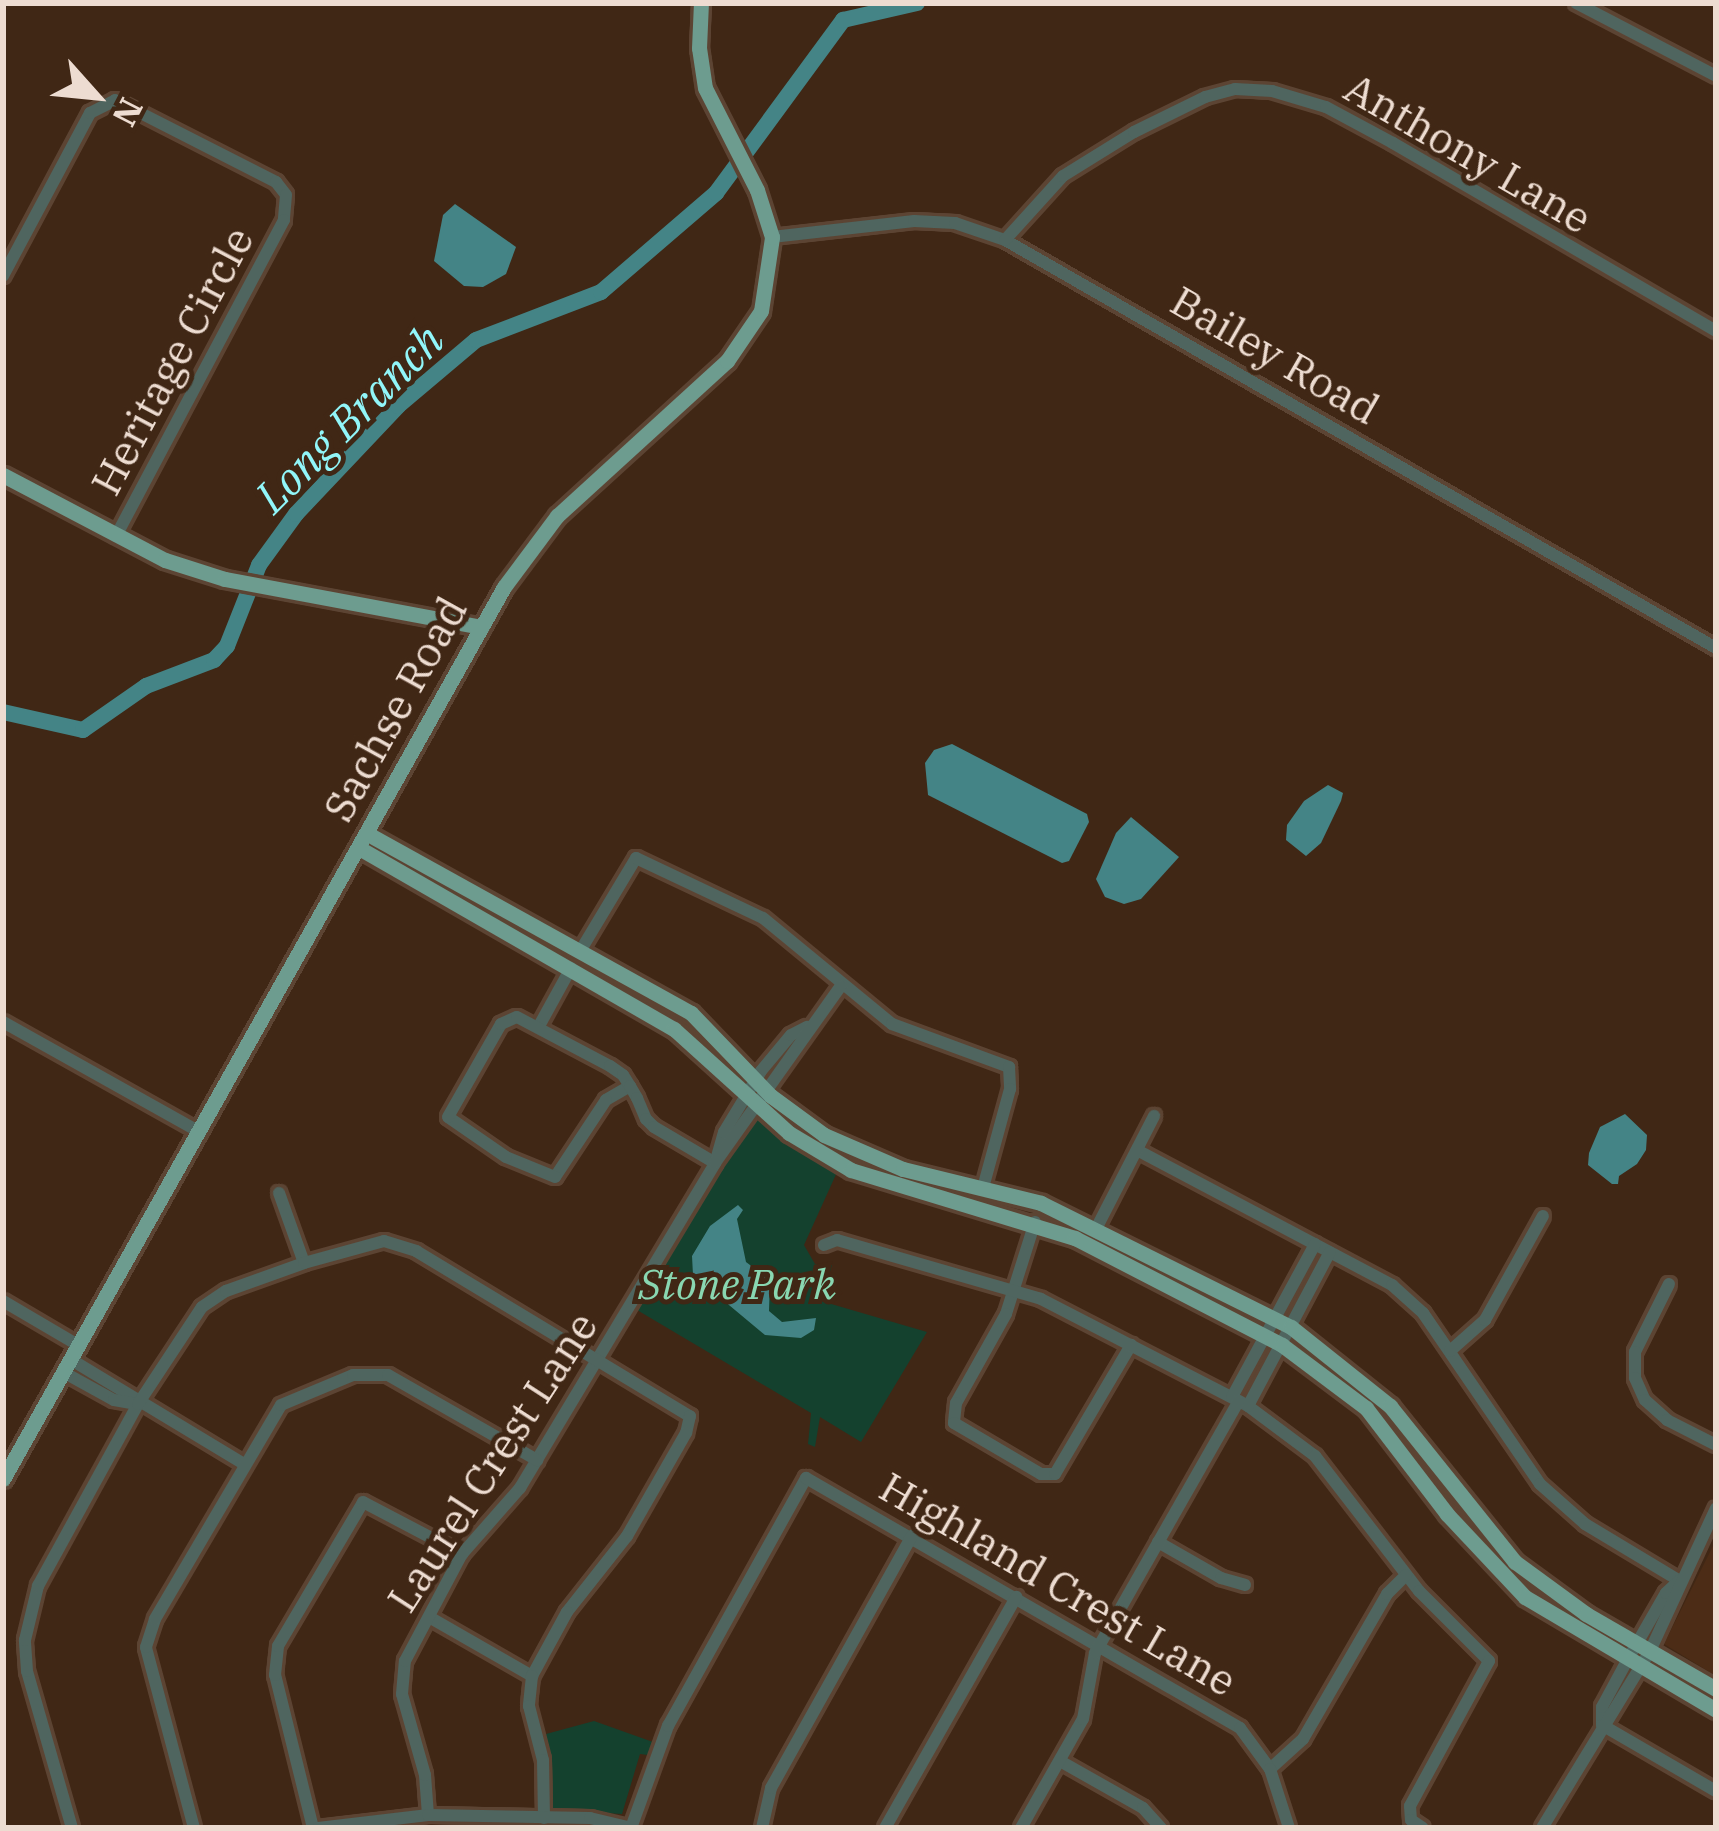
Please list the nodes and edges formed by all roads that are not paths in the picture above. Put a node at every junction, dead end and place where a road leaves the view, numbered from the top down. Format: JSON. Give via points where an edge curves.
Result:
{"nodes":[{"id":1,"x":701,"y":3,"type":"edge"},
{"id":2,"x":1576,"y":3,"type":"edge"},
{"id":3,"x":1716,"y":76,"type":"edge"},
{"id":4,"x":772,"y":237,"type":"junction"},
{"id":5,"x":1004,"y":240,"type":"junction"},
{"id":6,"x":3,"y":276,"type":"edge"},
{"id":7,"x":1716,"y":331,"type":"edge"},
{"id":8,"x":3,"y":475,"type":"edge"},
{"id":9,"x":116,"y":536,"type":"junction"},
{"id":10,"x":482,"y":627,"type":"junction"},
{"id":11,"x":1716,"y":648,"type":"edge"},
{"id":12,"x":363,"y":841,"type":"junction"},
{"id":13,"x":582,"y":948,"type":"junction"},
{"id":14,"x":571,"y":968,"type":"junction"},
{"id":15,"x":841,"y":986,"type":"junction"},
{"id":16,"x":3,"y":1022,"type":"edge"},
{"id":17,"x":539,"y":1026,"type":"junction"},
{"id":18,"x":630,"y":1087,"type":"junction"},
{"id":19,"x":757,"y":1093,"type":"junction"},
{"id":20,"x":1154,"y":1116,"type":"dead end"},
{"id":21,"x":200,"y":1132,"type":"junction"},
{"id":22,"x":1137,"y":1150,"type":"junction"},
{"id":23,"x":715,"y":1163,"type":"junction"},
{"id":24,"x":983,"y":1188,"type":"junction"},
{"id":25,"x":279,"y":1193,"type":"dead end"},
{"id":26,"x":1543,"y":1216,"type":"dead end"},
{"id":27,"x":1035,"y":1222,"type":"junction"},
{"id":28,"x":1097,"y":1227,"type":"junction"},
{"id":29,"x":824,"y":1244,"type":"dead end"},
{"id":30,"x":1315,"y":1244,"type":"junction"},
{"id":31,"x":1330,"y":1252,"type":"junction"},
{"id":32,"x":304,"y":1263,"type":"junction"},
{"id":33,"x":1669,"y":1284,"type":"dead end"},
{"id":34,"x":1013,"y":1289,"type":"junction"},
{"id":35,"x":3,"y":1300,"type":"edge"},
{"id":36,"x":1284,"y":1323,"type":"junction"},
{"id":37,"x":1266,"y":1337,"type":"junction"},
{"id":38,"x":1131,"y":1345,"type":"junction"},
{"id":39,"x":1282,"y":1345,"type":"junction"},
{"id":40,"x":1450,"y":1351,"type":"junction"},
{"id":41,"x":70,"y":1359,"type":"junction"},
{"id":42,"x":601,"y":1359,"type":"junction"},
{"id":43,"x":1240,"y":1401,"type":"junction"},
{"id":44,"x":138,"y":1404,"type":"junction"},
{"id":45,"x":1716,"y":1445,"type":"edge"},
{"id":46,"x":537,"y":1460,"type":"junction"},
{"id":47,"x":244,"y":1464,"type":"junction"},
{"id":48,"x":3,"y":1479,"type":"edge"},
{"id":49,"x":1716,"y":1508,"type":"edge"},
{"id":50,"x":912,"y":1536,"type":"junction"},
{"id":51,"x":1158,"y":1542,"type":"junction"},
{"id":52,"x":462,"y":1554,"type":"junction"},
{"id":53,"x":1406,"y":1575,"type":"junction"},
{"id":54,"x":1680,"y":1581,"type":"junction"},
{"id":55,"x":1245,"y":1585,"type":"dead end"},
{"id":56,"x":1016,"y":1597,"type":"junction"},
{"id":57,"x":429,"y":1617,"type":"junction"},
{"id":58,"x":1099,"y":1645,"type":"junction"},
{"id":59,"x":1644,"y":1647,"type":"junction"},
{"id":60,"x":1635,"y":1663,"type":"junction"},
{"id":61,"x":532,"y":1676,"type":"junction"},
{"id":62,"x":1716,"y":1689,"type":"edge"},
{"id":63,"x":1716,"y":1710,"type":"edge"},
{"id":64,"x":1602,"y":1725,"type":"junction"},
{"id":65,"x":1060,"y":1762,"type":"junction"},
{"id":66,"x":1270,"y":1769,"type":"junction"},
{"id":67,"x":1716,"y":1791,"type":"edge"},
{"id":68,"x":428,"y":1815,"type":"junction"},
{"id":69,"x":544,"y":1818,"type":"junction"},
{"id":70,"x":72,"y":1828,"type":"edge"},
{"id":71,"x":194,"y":1828,"type":"edge"},
{"id":72,"x":316,"y":1828,"type":"edge"},
{"id":73,"x":631,"y":1828,"type":"edge"},
{"id":74,"x":763,"y":1828,"type":"edge"},
{"id":75,"x":885,"y":1828,"type":"edge"},
{"id":76,"x":1022,"y":1828,"type":"edge"},
{"id":77,"x":1162,"y":1828,"type":"edge"},
{"id":78,"x":1289,"y":1828,"type":"edge"},
{"id":79,"x":1423,"y":1828,"type":"edge"},
{"id":80,"x":1543,"y":1828,"type":"edge"}],
"edges":[{"from":1,"to":4,"type":"main road","name":"Sachse Road","via":[[700,64]]},
{"from":2,"to":3,"type":"street"},
{"from":4,"to":5,"type":"street","name":"Bailey Road","via":[[914,221]]},
{"from":4,"to":10,"type":"main road","name":"Sachse Road","via":[[767,293],[744,340],[557,516]]},
{"from":5,"to":7,"type":"street","name":"Anthony Lane","via":[[1063,176],[1134,132],[1205,97],[1272,91],[1326,107],[1401,147]]},
{"from":5,"to":11,"type":"street","name":"Bailey Road"},
{"from":6,"to":9,"type":"street","name":"Heritage Circle","via":[[90,113],[116,100],[276,182],[286,195],[284,220]]},
{"from":8,"to":9,"type":"main road"},
{"from":9,"to":10,"type":"main road","via":[[225,579]]},
{"from":10,"to":12,"type":"main road","name":"Sachse Road"},
{"from":12,"to":13,"type":"main road"},
{"from":12,"to":14,"type":"main road"},
{"from":12,"to":21,"type":"main road","name":"Sachse Road"},
{"from":13,"to":15,"type":"street","via":[[628,863],[642,858],[781,929]]},
{"from":13,"to":19,"type":"main road","via":[[701,1020]]},
{"from":14,"to":17,"type":"street"},
{"from":14,"to":19,"type":"main road"},
{"from":15,"to":19,"type":"street","name":"Laurel Crest Lane"},
{"from":15,"to":24,"type":"street","via":[[912,1034],[1009,1067]]},
{"from":16,"to":21,"type":"street"},
{"from":17,"to":18,"type":"street","via":[[610,1066]]},
{"from":17,"to":18,"type":"street","via":[[517,1017],[501,1024],[451,1108],[451,1124],[555,1177],[606,1100]]},
{"from":18,"to":23,"type":"street","via":[[654,1127]]},
{"from":19,"to":23,"type":"street","name":"Laurel Crest Lane","via":[[724,1132]]},
{"from":19,"to":24,"type":"main road","via":[[860,1153]]},
{"from":19,"to":27,"type":"main road","via":[[789,1133],[877,1182]]},
{"from":20,"to":22,"type":"street"},
{"from":21,"to":41,"type":"main road","name":"Sachse Road"},
{"from":22,"to":28,"type":"street"},
{"from":22,"to":30,"type":"street"},
{"from":23,"to":42,"type":"street","name":"Laurel Crest Lane"},
{"from":24,"to":28,"type":"main road"},
{"from":25,"to":32,"type":"street"},
{"from":26,"to":40,"type":"street","via":[[1485,1320]]},
{"from":27,"to":34,"type":"street"},
{"from":27,"to":37,"type":"main road"},
{"from":28,"to":36,"type":"main road"},
{"from":29,"to":34,"type":"street","via":[[837,1240]]},
{"from":30,"to":31,"type":"street"},
{"from":30,"to":36,"type":"street"},
{"from":31,"to":36,"type":"street"},
{"from":31,"to":40,"type":"street","via":[[1392,1285]]},
{"from":32,"to":42,"type":"street","via":[[394,1241]]},
{"from":32,"to":44,"type":"street","via":[[202,1306]]},
{"from":33,"to":45,"type":"street","via":[[1635,1352],[1635,1378],[1667,1420]]},
{"from":34,"to":38,"type":"street"},
{"from":34,"to":38,"type":"street","via":[[952,1420],[1041,1474],[1059,1470]]},
{"from":35,"to":41,"type":"street"},
{"from":36,"to":37,"type":"street"},
{"from":36,"to":39,"type":"street"},
{"from":36,"to":59,"type":"main road","via":[[1390,1406],[1515,1562]]},
{"from":37,"to":39,"type":"main road"},
{"from":37,"to":43,"type":"street"},
{"from":38,"to":43,"type":"street"},
{"from":39,"to":43,"type":"street"},
{"from":39,"to":60,"type":"main road","via":[[1366,1408],[1447,1514],[1526,1597]]},
{"from":40,"to":54,"type":"street","via":[[1540,1484],[1585,1524]]},
{"from":41,"to":44,"type":"street"},
{"from":41,"to":48,"type":"main road","name":"Sachse Road"},
{"from":42,"to":46,"type":"street","name":"Laurel Crest Lane"},
{"from":42,"to":61,"type":"street","via":[[690,1416],[627,1536],[567,1612]]},
{"from":43,"to":51,"type":"street"},
{"from":43,"to":53,"type":"street","via":[[1328,1470]]},
{"from":44,"to":47,"type":"street"},
{"from":44,"to":70,"type":"street","via":[[29,1611],[27,1671]]},
{"from":46,"to":47,"type":"street","via":[[372,1371],[281,1405]]},
{"from":46,"to":52,"type":"street","name":"Laurel Crest Lane"},
{"from":47,"to":71,"type":"street","via":[[146,1647]]},
{"from":49,"to":54,"type":"street"},
{"from":50,"to":56,"type":"street","name":"Highland Crest Lane"},
{"from":50,"to":73,"type":"street","name":"Highland Crest Lane","via":[[806,1478],[668,1726]]},
{"from":50,"to":74,"type":"street","via":[[771,1788]]},
{"from":51,"to":55,"type":"street"},
{"from":51,"to":58,"type":"street"},
{"from":52,"to":57,"type":"street","name":"Laurel Crest Lane"},
{"from":52,"to":72,"type":"street","via":[[362,1502],[278,1646],[275,1675]]},
{"from":53,"to":66,"type":"street","via":[[1303,1739]]},
{"from":53,"to":79,"type":"street","via":[[1489,1661],[1410,1806],[1411,1820]]},
{"from":54,"to":59,"type":"street","via":[[1678,1600]]},
{"from":56,"to":58,"type":"street","name":"Highland Crest Lane"},
{"from":56,"to":75,"type":"street"},
{"from":57,"to":61,"type":"street"},
{"from":57,"to":68,"type":"street","name":"Laurel Crest Lane","via":[[401,1678]]},
{"from":58,"to":65,"type":"street","via":[[1085,1713]]},
{"from":58,"to":66,"type":"street","name":"Highland Crest Lane","via":[[1240,1728]]},
{"from":59,"to":60,"type":"street"},
{"from":59,"to":62,"type":"main road"},
{"from":60,"to":63,"type":"main road"},
{"from":60,"to":64,"type":"street","via":[[1616,1714]]},
{"from":61,"to":69,"type":"street"},
{"from":64,"to":67,"type":"street"},
{"from":64,"to":80,"type":"street"},
{"from":65,"to":76,"type":"street"},
{"from":65,"to":77,"type":"street","via":[[1143,1808]]},
{"from":66,"to":78,"type":"street","name":"Highland Crest Lane"},
{"from":68,"to":69,"type":"street"},
{"from":68,"to":72,"type":"street"},
{"from":69,"to":73,"type":"street"}]}
